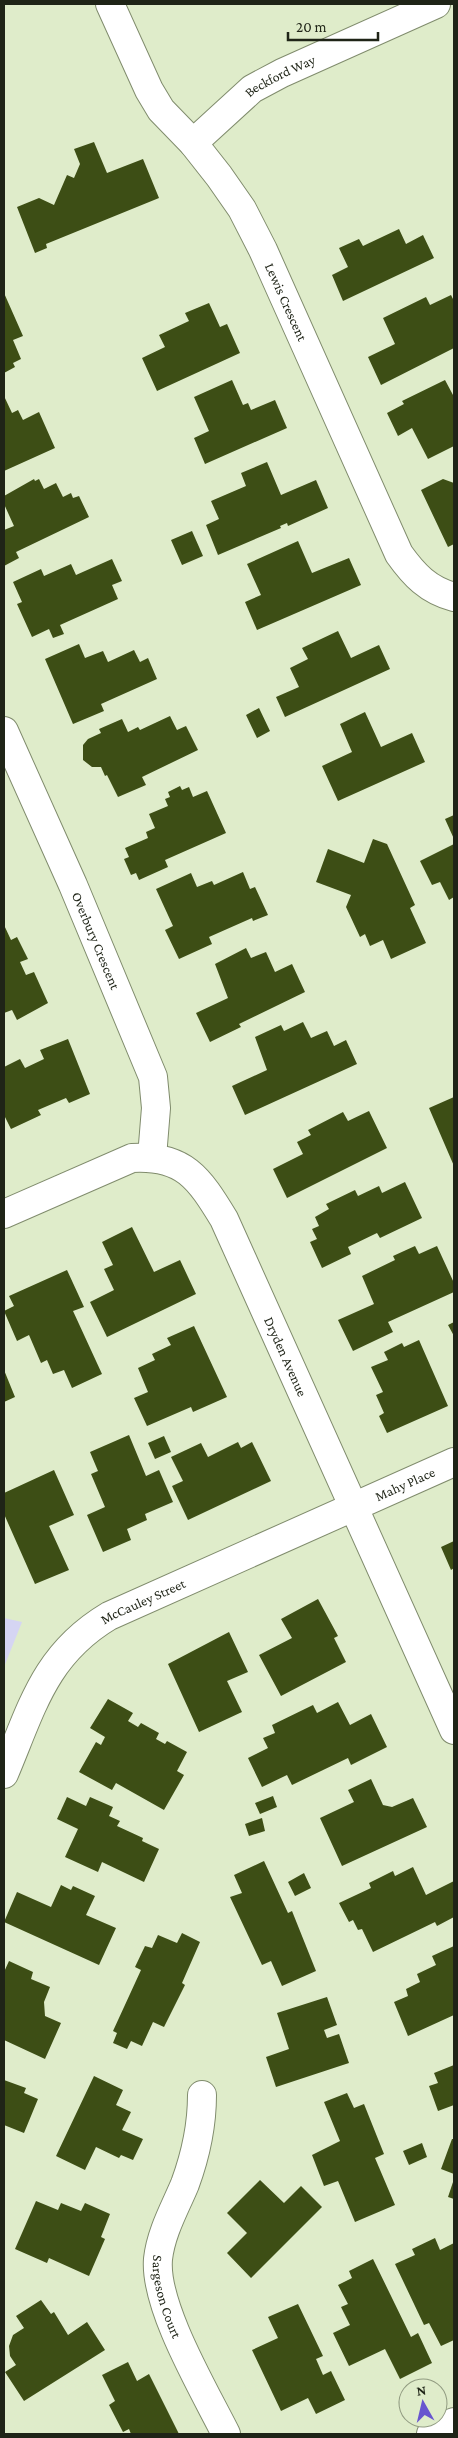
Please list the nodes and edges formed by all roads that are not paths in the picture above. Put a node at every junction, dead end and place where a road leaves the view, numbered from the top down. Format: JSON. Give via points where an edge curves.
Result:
{"nodes":[{"id":1,"x":110,"y":4,"type":"edge"},
{"id":2,"x":436,"y":4,"type":"edge"},
{"id":3,"x":193,"y":143,"type":"junction"},
{"id":4,"x":454,"y":597,"type":"edge"},
{"id":5,"x":4,"y":731,"type":"edge"},
{"id":6,"x":152,"y":1157,"type":"junction"},
{"id":7,"x":4,"y":1214,"type":"edge"},
{"id":8,"x":454,"y":1462,"type":"edge"},
{"id":9,"x":354,"y":1507,"type":"junction"},
{"id":10,"x":454,"y":1730,"type":"edge"},
{"id":11,"x":4,"y":1774,"type":"edge"},
{"id":12,"x":202,"y":2095,"type":"dead end"},
{"id":13,"x":454,"y":2422,"type":"edge"},
{"id":14,"x":226,"y":2434,"type":"edge"},
{"id":15,"x":431,"y":2434,"type":"edge"}],
"edges":[{"from":1,"to":3,"type":"street","name":"Lewis Crescent","via":[[161,110]]},
{"from":2,"to":3,"type":"street","name":"Beckford Way","via":[[282,72],[252,89]]},
{"from":3,"to":4,"type":"street","name":"Lewis Crescent","via":[[242,209],[259,242],[399,554],[423,583],[441,594]]},
{"from":5,"to":6,"type":"street","name":"Overbury Crescent","via":[[151,1071],[156,1092]]},
{"from":6,"to":7,"type":"street","name":"Dryden Avenue","via":[[132,1158],[116,1164]]},
{"from":6,"to":9,"type":"street","name":"Dryden Avenue","via":[[176,1162],[191,1174],[224,1219]]},
{"from":8,"to":9,"type":"street","name":"Mahy Place"},
{"from":9,"to":10,"type":"street","name":"Dryden Avenue"},
{"from":9,"to":11,"type":"street","name":"McCauley Street","via":[[90,1627],[54,1664]]},
{"from":12,"to":14,"type":"street","name":"Sargeson Court","via":[[199,2139],[163,2239],[158,2274],[165,2307]]},
{"from":13,"to":15,"type":"street"}]}
